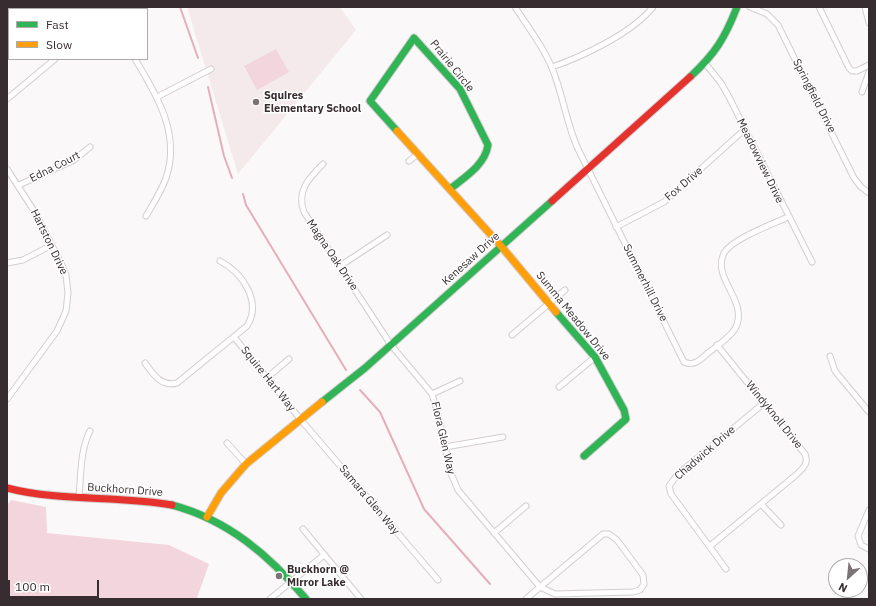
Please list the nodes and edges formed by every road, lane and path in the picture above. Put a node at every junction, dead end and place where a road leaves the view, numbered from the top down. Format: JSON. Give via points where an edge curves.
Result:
{"nodes":[{"id":1,"x":515,"y":7,"type":"edge"},
{"id":2,"x":653,"y":7,"type":"edge"},
{"id":3,"x":737,"y":7,"type":"edge"},
{"id":4,"x":750,"y":7,"type":"edge"},
{"id":5,"x":819,"y":7,"type":"edge"},
{"id":6,"x":865,"y":7,"type":"edge"},
{"id":7,"x":869,"y":23,"type":"edge"},
{"id":8,"x":54,"y":60,"type":"edge"},
{"id":9,"x":136,"y":60,"type":"edge"},
{"id":10,"x":705,"y":63,"type":"junction"},
{"id":11,"x":869,"y":65,"type":"edge"},
{"id":12,"x":552,"y":67,"type":"junction"},
{"id":13,"x":211,"y":69,"type":"dead end"},
{"id":14,"x":869,"y":72,"type":"edge"},
{"id":15,"x":862,"y":92,"type":"dead end"},
{"id":16,"x":157,"y":97,"type":"junction"},
{"id":17,"x":7,"y":99,"type":"edge"},
{"id":18,"x":744,"y":130,"type":"junction"},
{"id":19,"x":90,"y":147,"type":"dead end"},
{"id":20,"x":418,"y":154,"type":"junction"},
{"id":21,"x":409,"y":161,"type":"dead end"},
{"id":22,"x":323,"y":164,"type":"dead end"},
{"id":23,"x":587,"y":168,"type":"junction"},
{"id":24,"x":7,"y":169,"type":"edge"},
{"id":25,"x":19,"y":185,"type":"junction"},
{"id":26,"x":450,"y":189,"type":"junction"},
{"id":27,"x":869,"y":193,"type":"edge"},
{"id":28,"x":146,"y":216,"type":"dead end"},
{"id":29,"x":788,"y":217,"type":"junction"},
{"id":30,"x":616,"y":227,"type":"junction"},
{"id":31,"x":387,"y":236,"type":"dead end"},
{"id":32,"x":52,"y":245,"type":"junction"},
{"id":33,"x":501,"y":246,"type":"junction"},
{"id":34,"x":220,"y":261,"type":"dead end"},
{"id":35,"x":812,"y":262,"type":"dead end"},
{"id":36,"x":7,"y":263,"type":"edge"},
{"id":37,"x":340,"y":266,"type":"junction"},
{"id":38,"x":565,"y":290,"type":"dead end"},
{"id":39,"x":550,"y":304,"type":"junction"},
{"id":40,"x":512,"y":335,"type":"dead end"},
{"id":41,"x":234,"y":338,"type":"junction"},
{"id":42,"x":391,"y":345,"type":"junction"},
{"id":43,"x":718,"y":345,"type":"junction"},
{"id":44,"x":830,"y":356,"type":"dead end"},
{"id":45,"x":594,"y":357,"type":"junction"},
{"id":46,"x":289,"y":360,"type":"dead end"},
{"id":47,"x":145,"y":363,"type":"dead end"},
{"id":48,"x":268,"y":377,"type":"junction"},
{"id":49,"x":460,"y":381,"type":"dead end"},
{"id":50,"x":559,"y":387,"type":"dead end"},
{"id":51,"x":432,"y":394,"type":"junction"},
{"id":52,"x":7,"y":399,"type":"edge"},
{"id":53,"x":764,"y":403,"type":"junction"},
{"id":54,"x":869,"y":412,"type":"edge"},
{"id":55,"x":301,"y":420,"type":"junction"},
{"id":56,"x":90,"y":431,"type":"dead end"},
{"id":57,"x":503,"y":437,"type":"dead end"},
{"id":58,"x":227,"y":443,"type":"dead end"},
{"id":59,"x":445,"y":448,"type":"junction"},
{"id":60,"x":584,"y":456,"type":"dead end"},
{"id":61,"x":246,"y":464,"type":"junction"},
{"id":62,"x":7,"y":488,"type":"edge"},
{"id":63,"x":80,"y":498,"type":"junction"},
{"id":64,"x":761,"y":504,"type":"junction"},
{"id":65,"x":526,"y":506,"type":"dead end"},
{"id":66,"x":869,"y":510,"type":"edge"},
{"id":67,"x":207,"y":517,"type":"junction"},
{"id":68,"x":781,"y":525,"type":"dead end"},
{"id":69,"x":303,"y":529,"type":"dead end"},
{"id":70,"x":494,"y":533,"type":"junction"},
{"id":71,"x":710,"y":546,"type":"junction"},
{"id":72,"x":869,"y":550,"type":"edge"},
{"id":73,"x":324,"y":555,"type":"junction"},
{"id":74,"x":726,"y":569,"type":"dead end"},
{"id":75,"x":438,"y":580,"type":"dead end"},
{"id":76,"x":291,"y":581,"type":"junction"},
{"id":77,"x":540,"y":587,"type":"junction"},
{"id":78,"x":270,"y":599,"type":"edge"},
{"id":79,"x":306,"y":599,"type":"edge"},
{"id":80,"x":361,"y":599,"type":"edge"},
{"id":81,"x":526,"y":599,"type":"edge"}],
"edges":[{"from":1,"to":12,"type":"street","name":"Summerhill Drive"},
{"from":2,"to":12,"type":"street","via":[[638,22],[596,48]]},
{"from":3,"to":10,"type":"street","name":"Kenesaw Drive","via":[[726,35]]},
{"from":4,"to":27,"type":"street","name":"Springfield Drive","via":[[767,14],[778,25],[854,178]]},
{"from":5,"to":11,"type":"street","via":[[849,68],[857,71]]},
{"from":6,"to":7,"type":"street"},
{"from":8,"to":17,"type":"street"},
{"from":9,"to":16,"type":"street"},
{"from":10,"to":18,"type":"street","name":"Meadowview Drive","via":[[721,83]]},
{"from":10,"to":23,"type":"street","name":"Kenesaw Drive"},
{"from":12,"to":23,"type":"street","name":"Summerhill Drive","via":[[573,140]]},
{"from":13,"to":16,"type":"street"},
{"from":14,"to":15,"type":"street"},
{"from":16,"to":28,"type":"street","via":[[168,126],[171,141],[170,161],[164,184]]},
{"from":18,"to":29,"type":"street","name":"Meadowview Drive"},
{"from":18,"to":30,"type":"street","name":"Fox Drive","via":[[664,202]]},
{"from":19,"to":25,"type":"street","name":"Edna Court","via":[[74,160]]},
{"from":20,"to":21,"type":"street"},
{"from":20,"to":26,"type":"street","name":"Prairie Circle"},
{"from":20,"to":26,"type":"street","name":"Prairie Circle","via":[[370,101],[414,38],[460,89],[488,145],[483,160]]},
{"from":22,"to":37,"type":"street","name":"Magna Oak Drive","via":[[302,189],[302,205]]},
{"from":23,"to":30,"type":"street","name":"Summerhill Drive"},
{"from":23,"to":33,"type":"street","name":"Kenesaw Drive"},
{"from":24,"to":25,"type":"street","name":"Hartston Drive"},
{"from":25,"to":32,"type":"street","name":"Hartston Drive"},
{"from":26,"to":33,"type":"street","name":"Prairie Circle"},
{"from":29,"to":35,"type":"street","name":"Meadowview Drive"},
{"from":29,"to":43,"type":"street","name":"Summerhill Drive","via":[[733,244],[724,254],[722,271],[735,299],[739,317],[732,333]]},
{"from":30,"to":43,"type":"street","name":"Summerhill Drive","via":[[682,360],[689,364],[698,362]]},
{"from":31,"to":37,"type":"street"},
{"from":32,"to":36,"type":"street","via":[[24,260]]},
{"from":32,"to":52,"type":"street","name":"Hartston Drive","via":[[66,275],[66,311],[57,331]]},
{"from":33,"to":39,"type":"street","name":"Summa Meadow Drive"},
{"from":33,"to":42,"type":"street","name":"Kenesaw Drive"},
{"from":34,"to":41,"type":"street","via":[[241,279],[253,305],[250,320]]},
{"from":37,"to":42,"type":"street","name":"Magna Oak Drive"},
{"from":38,"to":39,"type":"street"},
{"from":39,"to":40,"type":"street"},
{"from":39,"to":45,"type":"street","name":"Summa Meadow Drive"},
{"from":41,"to":47,"type":"street","via":[[176,383],[167,384],[161,381]]},
{"from":41,"to":48,"type":"street","name":"Squire Hart Way"},
{"from":42,"to":51,"type":"street","name":"Flora Glen Way"},
{"from":42,"to":55,"type":"street","name":"Kenesaw Drive"},
{"from":43,"to":53,"type":"street","name":"Windyknoll Drive"},
{"from":44,"to":54,"type":"street","via":[[835,371]]},
{"from":45,"to":50,"type":"street"},
{"from":45,"to":60,"type":"street","name":"Summa Meadow Drive","via":[[624,410],[626,419]]},
{"from":46,"to":48,"type":"street"},
{"from":48,"to":55,"type":"street","name":"Squire Hart Way"},
{"from":49,"to":51,"type":"street"},
{"from":51,"to":59,"type":"street","name":"Flora Glen Way"},
{"from":53,"to":64,"type":"street","name":"Windyknoll Drive","via":[[805,454],[807,461],[801,470]]},
{"from":53,"to":71,"type":"street","name":"Chadwick Drive","via":[[677,475],[669,486],[671,494]]},
{"from":55,"to":61,"type":"street","name":"Kenesaw Drive"},
{"from":55,"to":75,"type":"street","name":"Samara Glen Way"},
{"from":56,"to":63,"type":"street","via":[[83,450]]},
{"from":57,"to":59,"type":"street"},
{"from":58,"to":61,"type":"street"},
{"from":59,"to":70,"type":"street","name":"Flora Glen Way","via":[[450,471],[458,490]]},
{"from":61,"to":67,"type":"street","name":"Kenesaw Drive","via":[[220,493]]},
{"from":62,"to":63,"type":"street","name":"Buckhorn Drive"},
{"from":63,"to":67,"type":"street","name":"Buckhorn Drive","via":[[150,501],[172,505]]},
{"from":64,"to":68,"type":"street"},
{"from":64,"to":71,"type":"street","name":"Windyknoll Drive"},
{"from":65,"to":70,"type":"street"},
{"from":66,"to":72,"type":"street","via":[[858,539],[861,545]]},
{"from":67,"to":76,"type":"street","name":"Buckhorn Drive","via":[[254,544]]},
{"from":69,"to":73,"type":"street"},
{"from":70,"to":77,"type":"street","name":"Flora Glen Way"},
{"from":71,"to":74,"type":"street","name":"Chadwick Drive"},
{"from":73,"to":76,"type":"street"},
{"from":73,"to":80,"type":"street"},
{"from":76,"to":78,"type":"street"},
{"from":76,"to":79,"type":"street","name":"Buckhorn Drive"},
{"from":77,"to":77,"type":"street","via":[[602,534],[609,534],[617,540],[644,580],[640,590],[632,592],[555,594]]},
{"from":77,"to":81,"type":"street"}]}
